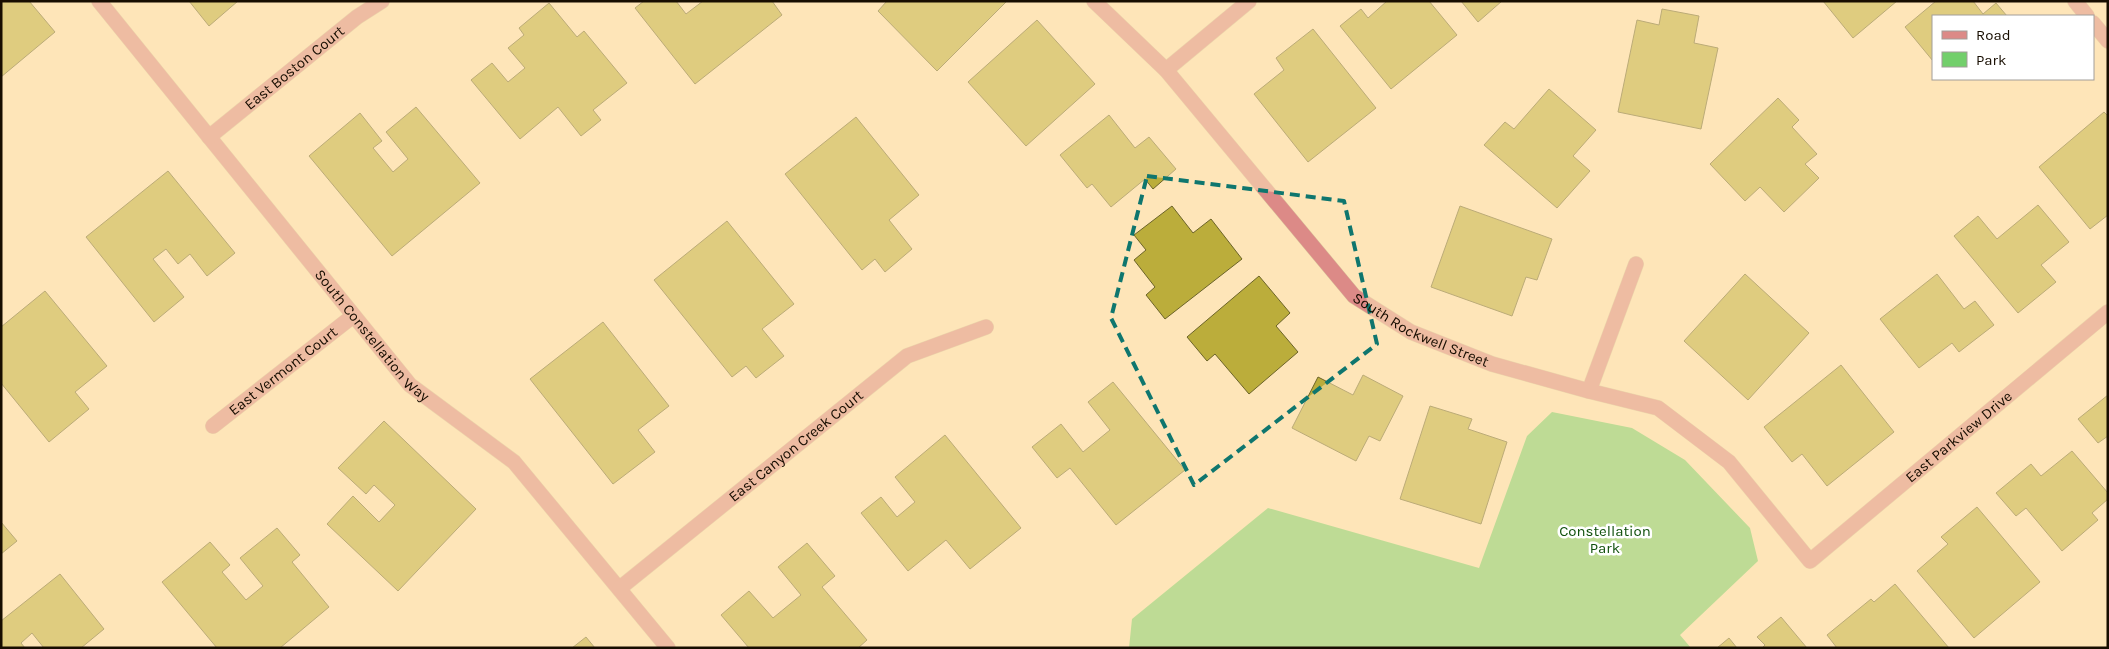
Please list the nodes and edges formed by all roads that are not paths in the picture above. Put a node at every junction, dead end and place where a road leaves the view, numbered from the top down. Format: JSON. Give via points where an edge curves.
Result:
{"nodes":[{"id":1,"x":98,"y":1,"type":"edge"},
{"id":2,"x":382,"y":1,"type":"edge"},
{"id":3,"x":1094,"y":1,"type":"edge"},
{"id":4,"x":1249,"y":1,"type":"edge"},
{"id":5,"x":2075,"y":1,"type":"edge"},
{"id":6,"x":2086,"y":15,"type":"edge"},
{"id":7,"x":2094,"y":24,"type":"edge"},
{"id":8,"x":2108,"y":41,"type":"edge"},
{"id":9,"x":1166,"y":70,"type":"junction"},
{"id":10,"x":209,"y":137,"type":"junction"},
{"id":11,"x":1636,"y":264,"type":"dead end"},
{"id":12,"x":2108,"y":312,"type":"edge"},
{"id":13,"x":353,"y":316,"type":"junction"},
{"id":14,"x":986,"y":327,"type":"dead end"},
{"id":15,"x":1589,"y":391,"type":"junction"},
{"id":16,"x":213,"y":426,"type":"dead end"},
{"id":17,"x":1810,"y":561,"type":"joint"},
{"id":18,"x":620,"y":588,"type":"junction"},
{"id":19,"x":668,"y":648,"type":"edge"}],
"edges":[{"from":1,"to":10,"type":"street","name":"South Constellation Way"},
{"from":2,"to":10,"type":"street","name":"East Boston Court","via":[[357,17]]},
{"from":3,"to":9,"type":"street","name":"South Rockwell Street"},
{"from":4,"to":9,"type":"street"},
{"from":5,"to":6,"type":"street"},
{"from":7,"to":8,"type":"street"},
{"from":9,"to":15,"type":"street","name":"South Rockwell Street","via":[[1354,296],[1411,332],[1492,364]]},
{"from":10,"to":13,"type":"street","name":"South Constellation Way"},
{"from":11,"to":15,"type":"street"},
{"from":12,"to":17,"type":"street","name":"East Parkview Drive"},
{"from":13,"to":16,"type":"street","name":"East Vermont Court"},
{"from":13,"to":18,"type":"street","name":"South Constellation Way","via":[[410,385],[514,462]]},
{"from":14,"to":18,"type":"street","name":"East Canyon Creek Court","via":[[907,356]]},
{"from":15,"to":17,"type":"street","name":"South Rockwell Street","via":[[1658,408],[1729,462]]},
{"from":18,"to":19,"type":"street","name":"South Constellation Way"}]}
